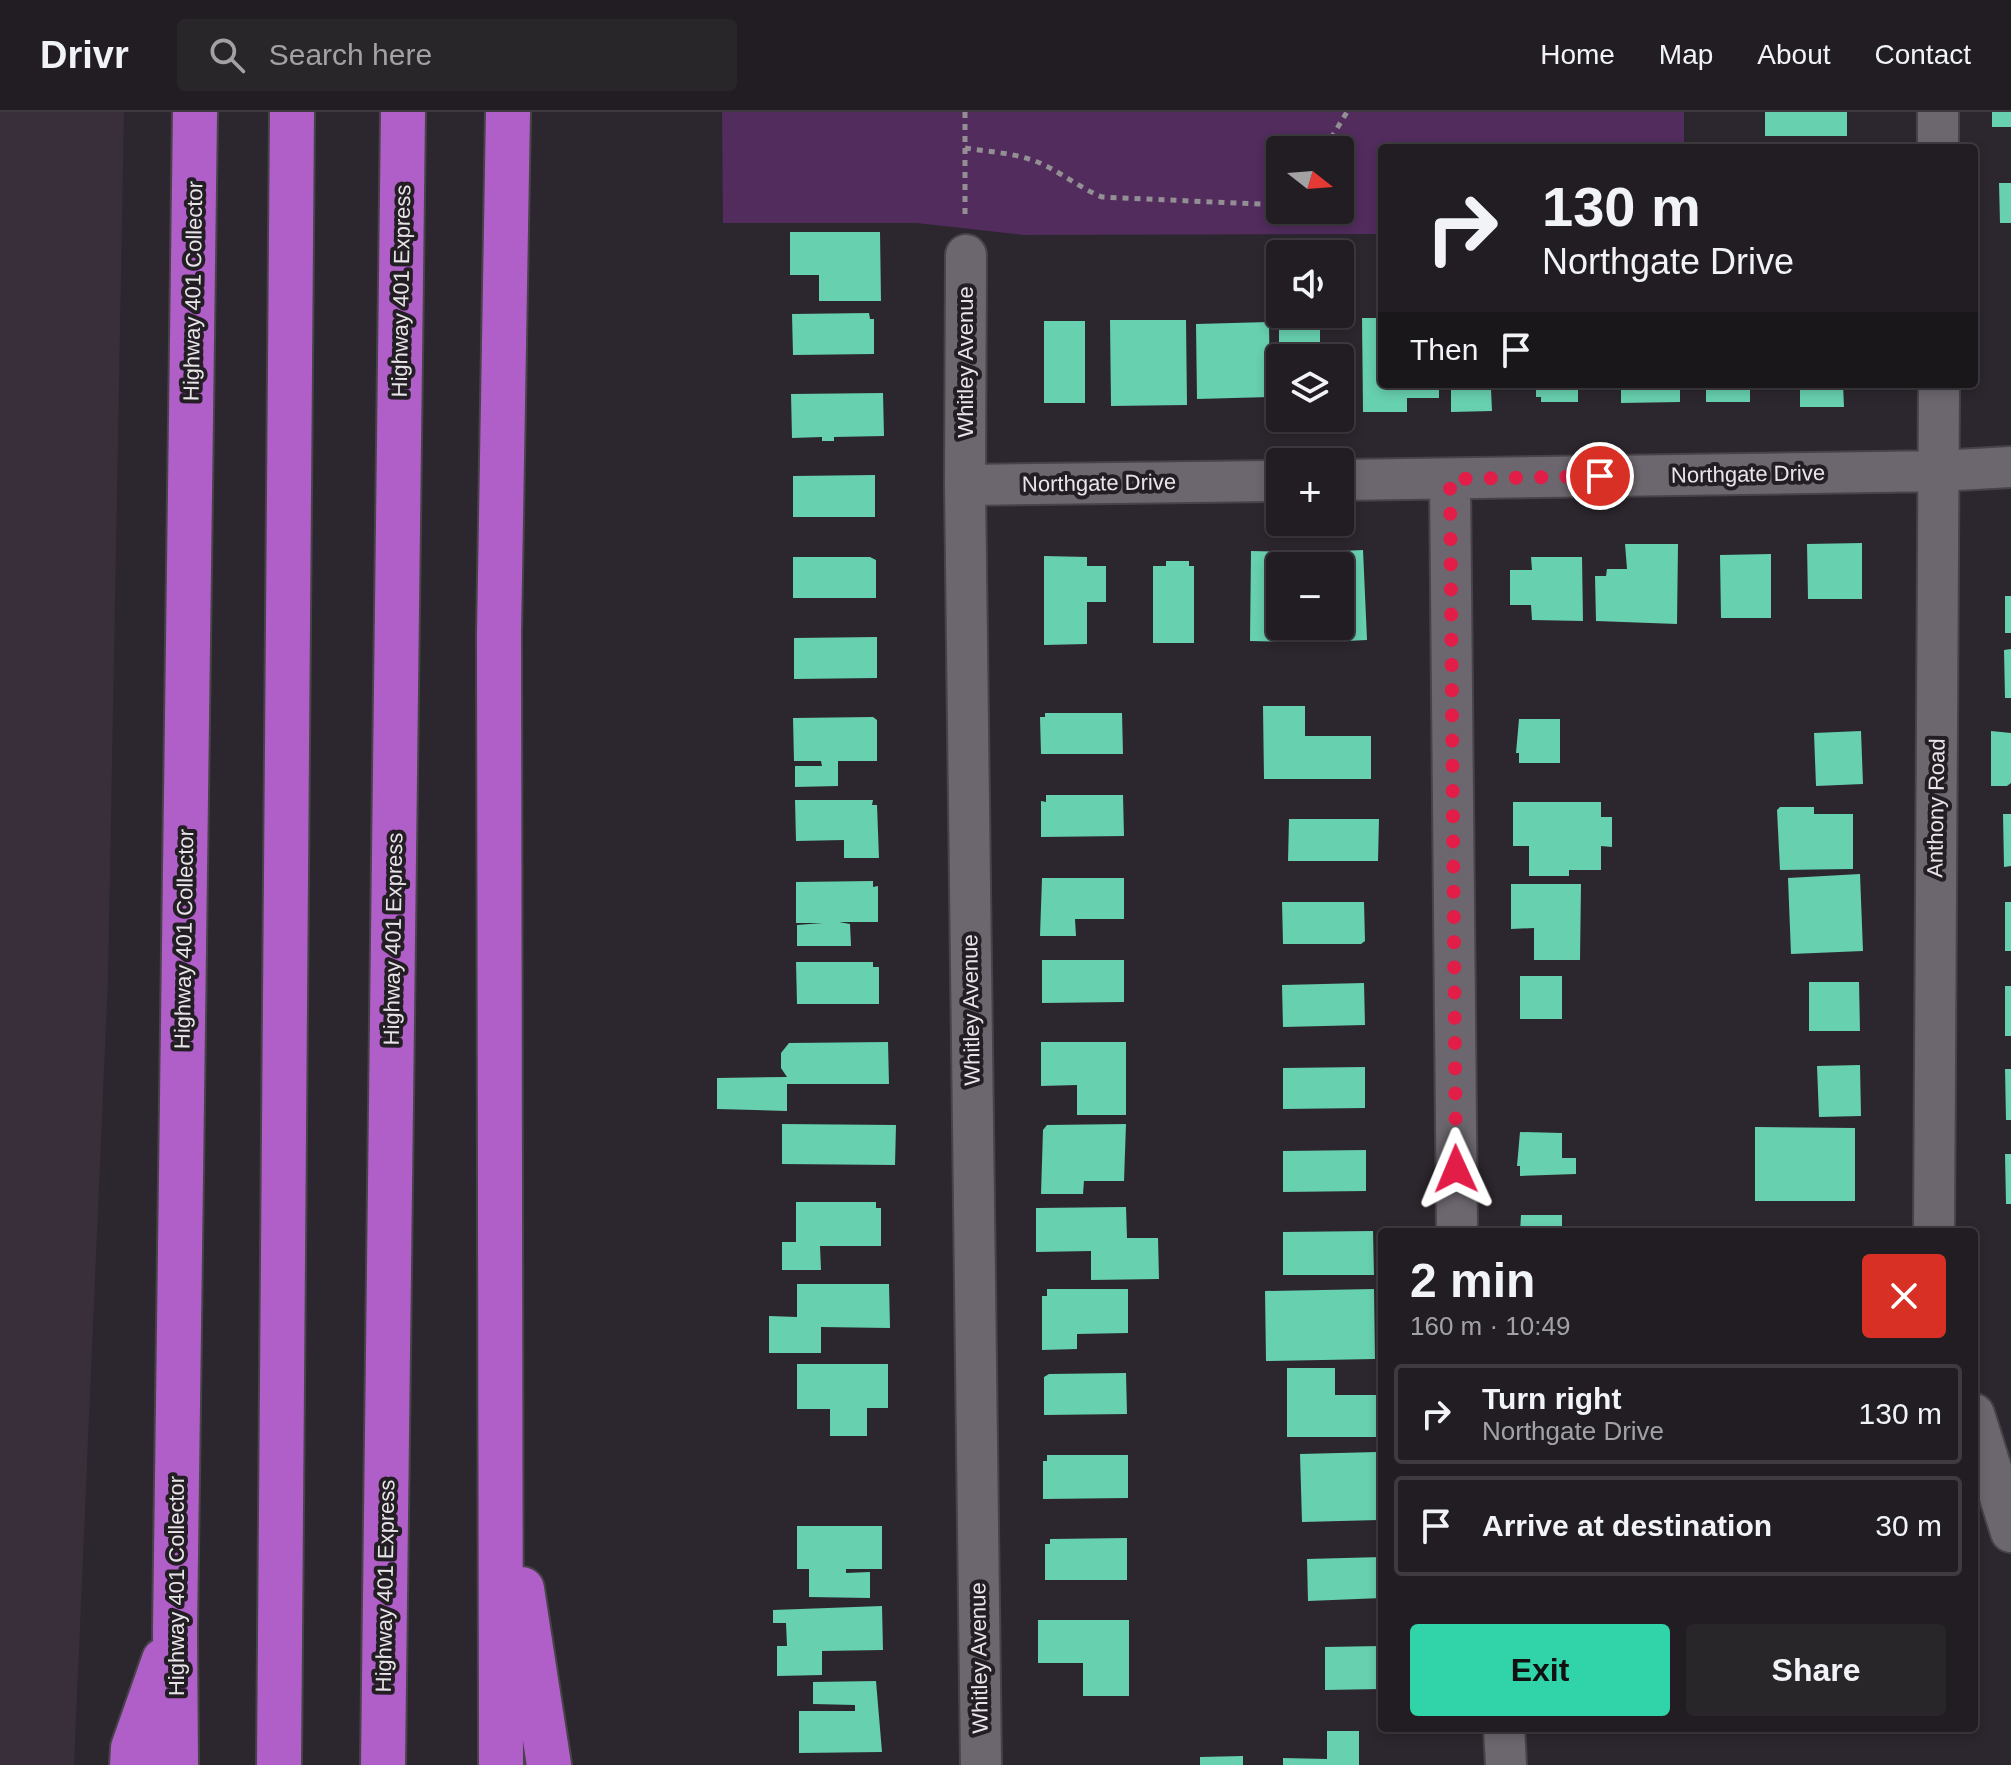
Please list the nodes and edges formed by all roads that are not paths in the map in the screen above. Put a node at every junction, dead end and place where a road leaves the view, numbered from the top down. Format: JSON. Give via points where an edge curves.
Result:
{"nodes":[{"id":1,"x":195,"y":112,"type":"edge"},
{"id":2,"x":292,"y":112,"type":"edge"},
{"id":3,"x":403,"y":112,"type":"edge"},
{"id":4,"x":508,"y":112,"type":"edge"},
{"id":5,"x":1938,"y":112,"type":"edge"},
{"id":6,"x":1938,"y":144,"type":"edge"},
{"id":7,"x":966,"y":255,"type":"road end"},
{"id":8,"x":1939,"y":388,"type":"edge"},
{"id":9,"x":2011,"y":467,"type":"edge"},
{"id":10,"x":1939,"y":471,"type":"junction"},
{"id":11,"x":1450,"y":479,"type":"junction"},
{"id":12,"x":1354,"y":480,"type":"edge"},
{"id":13,"x":1266,"y":481,"type":"edge"},
{"id":14,"x":965,"y":485,"type":"junction"},
{"id":15,"x":1457,"y":1228,"type":"edge"},
{"id":16,"x":1934,"y":1228,"type":"edge"},
{"id":17,"x":1978,"y":1427,"type":"edge"},
{"id":18,"x":500,"y":1445,"type":"junction"},
{"id":19,"x":2011,"y":1532,"type":"edge"},
{"id":20,"x":175,"y":1631,"type":"junction"},
{"id":21,"x":1504,"y":1732,"type":"edge"},
{"id":22,"x":132,"y":1765,"type":"edge"},
{"id":23,"x":176,"y":1765,"type":"edge"},
{"id":24,"x":279,"y":1765,"type":"edge"},
{"id":25,"x":383,"y":1765,"type":"edge"},
{"id":26,"x":501,"y":1765,"type":"edge"},
{"id":27,"x":549,"y":1765,"type":"edge"},
{"id":28,"x":981,"y":1765,"type":"edge"},
{"id":29,"x":1506,"y":1765,"type":"edge"}],
"edges":[{"from":1,"to":20,"type":"highway","name":"Highway 401 Collector"},
{"from":2,"to":24,"type":"highway"},
{"from":3,"to":25,"type":"highway","name":"Highway 401 Express"},
{"from":4,"to":18,"type":"highway","via":[[499,634]]},
{"from":5,"to":6,"type":"street"},
{"from":7,"to":14,"type":"street","name":"Whitley Avenue"},
{"from":8,"to":10,"type":"street","name":"Anthony Road"},
{"from":9,"to":10,"type":"street","name":"Northgate Drive"},
{"from":10,"to":11,"type":"street","name":"Northgate Drive"},
{"from":10,"to":16,"type":"street","name":"Anthony Road"},
{"from":11,"to":12,"type":"street","name":"Northgate Drive"},
{"from":11,"to":15,"type":"street"},
{"from":13,"to":14,"type":"street","name":"Northgate Drive"},
{"from":14,"to":28,"type":"street","name":"Whitley Avenue"},
{"from":17,"to":19,"type":"street"},
{"from":18,"to":26,"type":"highway"},
{"from":18,"to":27,"type":"highway"},
{"from":20,"to":22,"type":"highway","via":[[133,1748]]},
{"from":20,"to":23,"type":"highway","name":"Highway 401 Collector"},
{"from":21,"to":29,"type":"street"}]}
